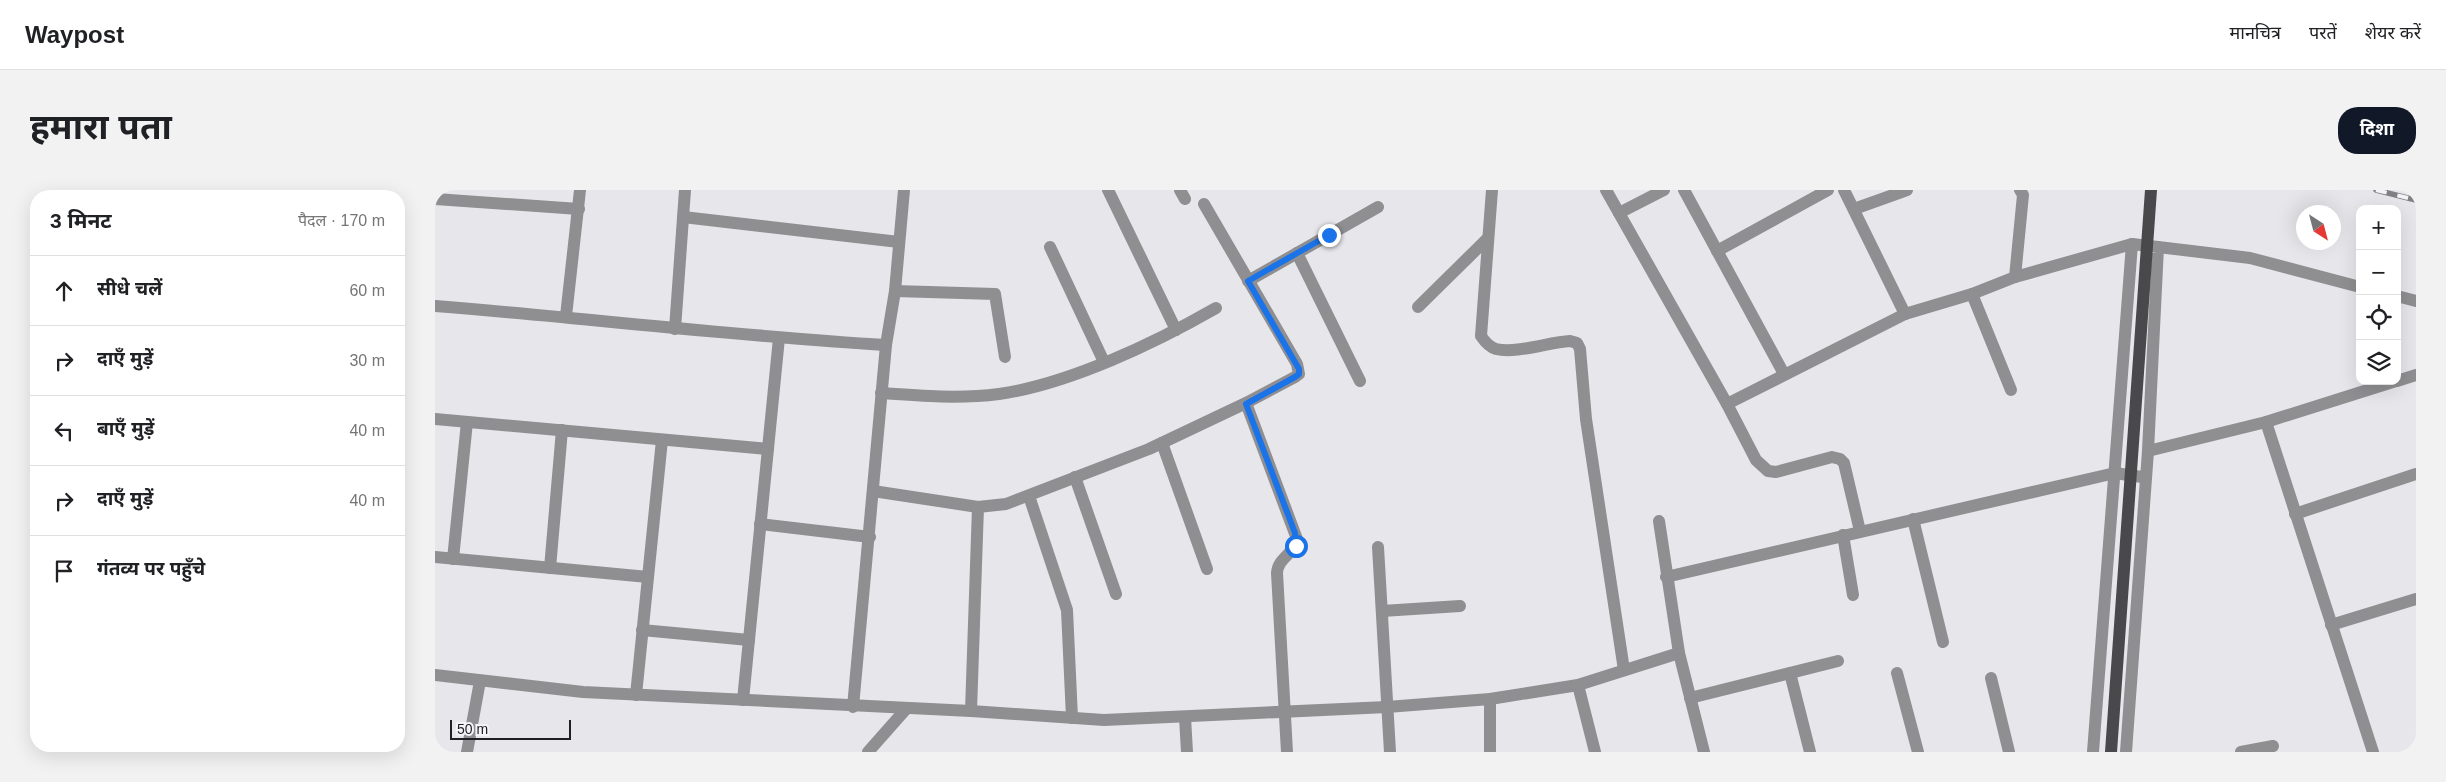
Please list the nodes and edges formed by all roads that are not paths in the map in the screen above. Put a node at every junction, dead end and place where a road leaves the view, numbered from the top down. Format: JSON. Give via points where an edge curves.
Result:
{"nodes":[{"id":1,"x":580,"y":190,"type":"edge"},
{"id":2,"x":685,"y":190,"type":"edge"},
{"id":3,"x":904,"y":190,"type":"edge"},
{"id":4,"x":1108,"y":190,"type":"edge"},
{"id":5,"x":1492,"y":190,"type":"edge"},
{"id":6,"x":1605,"y":190,"type":"edge"},
{"id":7,"x":1664,"y":190,"type":"edge"},
{"id":8,"x":1684,"y":190,"type":"edge"},
{"id":9,"x":1827,"y":190,"type":"edge"},
{"id":10,"x":1844,"y":190,"type":"edge"},
{"id":11,"x":1907,"y":190,"type":"edge"},
{"id":12,"x":2020,"y":190,"type":"edge"},
{"id":13,"x":2151,"y":190,"type":"edge"},
{"id":14,"x":435,"y":199,"type":"edge"},
{"id":15,"x":1204,"y":204,"type":"dead end"},
{"id":16,"x":1378,"y":207,"type":"dead end"},
{"id":17,"x":579,"y":209,"type":"junction"},
{"id":18,"x":1854,"y":209,"type":"junction"},
{"id":19,"x":1619,"y":213,"type":"junction"},
{"id":20,"x":683,"y":217,"type":"junction"},
{"id":21,"x":1488,"y":238,"type":"junction"},
{"id":22,"x":899,"y":242,"type":"junction"},
{"id":23,"x":2132,"y":244,"type":"junction"},
{"id":24,"x":1050,"y":247,"type":"dead end"},
{"id":25,"x":2158,"y":247,"type":"junction"},
{"id":26,"x":1717,"y":251,"type":"junction"},
{"id":27,"x":1297,"y":253,"type":"junction"},
{"id":28,"x":2015,"y":277,"type":"junction"},
{"id":29,"x":1248,"y":281,"type":"junction"},
{"id":30,"x":2356,"y":285,"type":"edge"},
{"id":31,"x":895,"y":291,"type":"junction"},
{"id":32,"x":1972,"y":294,"type":"junction"},
{"id":33,"x":2401,"y":297,"type":"edge"},
{"id":34,"x":2416,"y":301,"type":"edge"},
{"id":35,"x":435,"y":306,"type":"edge"},
{"id":36,"x":1418,"y":307,"type":"dead end"},
{"id":37,"x":1216,"y":308,"type":"dead end"},
{"id":38,"x":1905,"y":314,"type":"junction"},
{"id":39,"x":566,"y":316,"type":"junction"},
{"id":40,"x":675,"y":328,"type":"junction"},
{"id":41,"x":1176,"y":330,"type":"junction"},
{"id":42,"x":779,"y":338,"type":"junction"},
{"id":43,"x":886,"y":345,"type":"junction"},
{"id":44,"x":1005,"y":357,"type":"dead end"},
{"id":45,"x":1104,"y":362,"type":"junction"},
{"id":46,"x":1784,"y":374,"type":"junction"},
{"id":47,"x":2416,"y":375,"type":"edge"},
{"id":48,"x":2401,"y":380,"type":"edge"},
{"id":49,"x":1359,"y":381,"type":"dead end"},
{"id":50,"x":2383,"y":385,"type":"edge"},
{"id":51,"x":2011,"y":390,"type":"dead end"},
{"id":52,"x":881,"y":393,"type":"junction"},
{"id":53,"x":1246,"y":404,"type":"junction"},
{"id":54,"x":1727,"y":404,"type":"junction"},
{"id":55,"x":435,"y":419,"type":"edge"},
{"id":56,"x":467,"y":422,"type":"junction"},
{"id":57,"x":2266,"y":422,"type":"junction"},
{"id":58,"x":562,"y":430,"type":"junction"},
{"id":59,"x":662,"y":440,"type":"junction"},
{"id":60,"x":1162,"y":443,"type":"junction"},
{"id":61,"x":768,"y":449,"type":"junction"},
{"id":62,"x":2148,"y":451,"type":"junction"},
{"id":63,"x":2115,"y":473,"type":"junction"},
{"id":64,"x":2416,"y":474,"type":"edge"},
{"id":65,"x":1075,"y":478,"type":"junction"},
{"id":66,"x":2145,"y":478,"type":"junction"},
{"id":67,"x":873,"y":491,"type":"junction"},
{"id":68,"x":1029,"y":496,"type":"junction"},
{"id":69,"x":979,"y":507,"type":"junction"},
{"id":70,"x":2295,"y":514,"type":"junction"},
{"id":71,"x":1913,"y":519,"type":"junction"},
{"id":72,"x":1659,"y":521,"type":"dead end"},
{"id":73,"x":761,"y":524,"type":"junction"},
{"id":74,"x":1859,"y":531,"type":"junction"},
{"id":75,"x":1843,"y":536,"type":"junction"},
{"id":76,"x":870,"y":537,"type":"junction"},
{"id":77,"x":1378,"y":547,"type":"dead end"},
{"id":78,"x":435,"y":557,"type":"edge"},
{"id":79,"x":453,"y":559,"type":"junction"},
{"id":80,"x":550,"y":568,"type":"junction"},
{"id":81,"x":1207,"y":569,"type":"dead end"},
{"id":82,"x":648,"y":577,"type":"junction"},
{"id":83,"x":1666,"y":577,"type":"junction"},
{"id":84,"x":1116,"y":594,"type":"dead end"},
{"id":85,"x":1853,"y":595,"type":"dead end"},
{"id":86,"x":2416,"y":599,"type":"edge"},
{"id":87,"x":1460,"y":606,"type":"dead end"},
{"id":88,"x":1382,"y":611,"type":"junction"},
{"id":89,"x":2331,"y":625,"type":"junction"},
{"id":90,"x":643,"y":630,"type":"junction"},
{"id":91,"x":749,"y":640,"type":"junction"},
{"id":92,"x":1943,"y":642,"type":"dead end"},
{"id":93,"x":1679,"y":653,"type":"junction"},
{"id":94,"x":1838,"y":661,"type":"dead end"},
{"id":95,"x":1623,"y":670,"type":"junction"},
{"id":96,"x":1790,"y":673,"type":"junction"},
{"id":97,"x":1897,"y":674,"type":"dead end"},
{"id":98,"x":435,"y":675,"type":"edge"},
{"id":99,"x":1991,"y":678,"type":"dead end"},
{"id":100,"x":480,"y":681,"type":"junction"},
{"id":101,"x":1578,"y":685,"type":"junction"},
{"id":102,"x":636,"y":695,"type":"junction"},
{"id":103,"x":1690,"y":698,"type":"junction"},
{"id":104,"x":1490,"y":699,"type":"junction"},
{"id":105,"x":743,"y":700,"type":"junction"},
{"id":106,"x":853,"y":706,"type":"junction"},
{"id":107,"x":1387,"y":707,"type":"junction"},
{"id":108,"x":906,"y":709,"type":"junction"},
{"id":109,"x":971,"y":711,"type":"junction"},
{"id":110,"x":1285,"y":712,"type":"junction"},
{"id":111,"x":1185,"y":717,"type":"junction"},
{"id":112,"x":1073,"y":718,"type":"junction"},
{"id":113,"x":2273,"y":746,"type":"dead end"},
{"id":114,"x":467,"y":752,"type":"edge"},
{"id":115,"x":868,"y":752,"type":"edge"},
{"id":116,"x":1187,"y":752,"type":"edge"},
{"id":117,"x":1287,"y":752,"type":"edge"},
{"id":118,"x":1390,"y":752,"type":"edge"},
{"id":119,"x":1489,"y":752,"type":"edge"},
{"id":120,"x":1595,"y":752,"type":"edge"},
{"id":121,"x":1704,"y":752,"type":"edge"},
{"id":122,"x":1810,"y":752,"type":"edge"},
{"id":123,"x":1918,"y":752,"type":"edge"},
{"id":124,"x":2009,"y":752,"type":"edge"},
{"id":125,"x":2093,"y":752,"type":"edge"},
{"id":126,"x":2111,"y":752,"type":"edge"},
{"id":127,"x":2126,"y":752,"type":"edge"},
{"id":128,"x":2241,"y":752,"type":"edge"},
{"id":129,"x":2373,"y":752,"type":"edge"}],
"edges":[{"from":1,"to":17,"type":"street"},
{"from":2,"to":20,"type":"street"},
{"from":3,"to":22,"type":"street"},
{"from":4,"to":41,"type":"street"},
{"from":5,"to":21,"type":"street"},
{"from":6,"to":19,"type":"street"},
{"from":7,"to":19,"type":"street"},
{"from":8,"to":26,"type":"street"},
{"from":9,"to":26,"type":"street"},
{"from":10,"to":18,"type":"street"},
{"from":11,"to":18,"type":"street"},
{"from":12,"to":28,"type":"street","via":[[2023,195]]},
{"from":13,"to":126,"type":"main road"},
{"from":14,"to":17,"type":"street"},
{"from":15,"to":29,"type":"street"},
{"from":16,"to":27,"type":"street"},
{"from":17,"to":39,"type":"street"},
{"from":18,"to":38,"type":"street"},
{"from":19,"to":54,"type":"street"},
{"from":20,"to":22,"type":"street"},
{"from":20,"to":40,"type":"street"},
{"from":21,"to":36,"type":"street"},
{"from":21,"to":95,"type":"street","via":[[1480,326],[1481,336],[1487,344],[1495,349],[1513,349],[1570,341],[1580,350],[1586,419]]},
{"from":22,"to":31,"type":"street"},
{"from":23,"to":25,"type":"street"},
{"from":23,"to":28,"type":"street"},
{"from":23,"to":63,"type":"street"},
{"from":24,"to":45,"type":"street"},
{"from":25,"to":30,"type":"street","via":[[2249,258]]},
{"from":25,"to":62,"type":"street"},
{"from":26,"to":46,"type":"street"},
{"from":27,"to":29,"type":"street"},
{"from":27,"to":49,"type":"street"},
{"from":28,"to":32,"type":"street"},
{"from":29,"to":53,"type":"street","via":[[1299,374]]},
{"from":31,"to":43,"type":"street"},
{"from":31,"to":44,"type":"street","via":[[995,294]]},
{"from":32,"to":38,"type":"street"},
{"from":32,"to":51,"type":"street"},
{"from":33,"to":34,"type":"street"},
{"from":35,"to":39,"type":"street"},
{"from":37,"to":41,"type":"street"},
{"from":38,"to":46,"type":"street"},
{"from":39,"to":40,"type":"street"},
{"from":40,"to":42,"type":"street"},
{"from":41,"to":45,"type":"street"},
{"from":42,"to":43,"type":"street"},
{"from":42,"to":61,"type":"street"},
{"from":43,"to":52,"type":"street"},
{"from":45,"to":52,"type":"street","via":[[1049,382],[1000,394],[949,398]]},
{"from":46,"to":54,"type":"street"},
{"from":47,"to":48,"type":"street"},
{"from":50,"to":57,"type":"street"},
{"from":52,"to":67,"type":"street"},
{"from":53,"to":60,"type":"street"},
{"from":53,"to":110,"type":"street","via":[[1297,538],[1292,551],[1278,566]]},
{"from":54,"to":74,"type":"street","via":[[1756,460],[1768,471],[1776,472],[1832,457],[1841,459]]},
{"from":55,"to":56,"type":"street"},
{"from":56,"to":58,"type":"street"},
{"from":56,"to":79,"type":"street"},
{"from":57,"to":62,"type":"street"},
{"from":57,"to":70,"type":"street"},
{"from":58,"to":59,"type":"street"},
{"from":58,"to":80,"type":"street"},
{"from":59,"to":61,"type":"street"},
{"from":59,"to":82,"type":"street"},
{"from":60,"to":65,"type":"street"},
{"from":60,"to":81,"type":"street"},
{"from":61,"to":73,"type":"street"},
{"from":62,"to":66,"type":"street"},
{"from":63,"to":66,"type":"street"},
{"from":63,"to":71,"type":"street"},
{"from":63,"to":125,"type":"street"},
{"from":64,"to":70,"type":"street"},
{"from":65,"to":68,"type":"street"},
{"from":65,"to":84,"type":"street"},
{"from":66,"to":127,"type":"street"},
{"from":67,"to":69,"type":"street"},
{"from":67,"to":76,"type":"street"},
{"from":68,"to":69,"type":"street","via":[[1005,504]]},
{"from":68,"to":112,"type":"street","via":[[1067,610]]},
{"from":69,"to":109,"type":"street"},
{"from":70,"to":89,"type":"street"},
{"from":71,"to":74,"type":"street"},
{"from":71,"to":92,"type":"street"},
{"from":72,"to":83,"type":"street"},
{"from":73,"to":76,"type":"street"},
{"from":73,"to":91,"type":"street"},
{"from":74,"to":75,"type":"street"},
{"from":75,"to":83,"type":"street"},
{"from":75,"to":85,"type":"street"},
{"from":76,"to":106,"type":"street"},
{"from":77,"to":88,"type":"street"},
{"from":78,"to":79,"type":"street"},
{"from":79,"to":80,"type":"street"},
{"from":80,"to":82,"type":"street"},
{"from":82,"to":90,"type":"street"},
{"from":83,"to":93,"type":"street"},
{"from":86,"to":89,"type":"street"},
{"from":87,"to":88,"type":"street"},
{"from":88,"to":107,"type":"street"},
{"from":89,"to":129,"type":"street"},
{"from":90,"to":91,"type":"street"},
{"from":90,"to":102,"type":"street"},
{"from":91,"to":105,"type":"street"},
{"from":93,"to":95,"type":"street"},
{"from":93,"to":103,"type":"street"},
{"from":94,"to":96,"type":"street"},
{"from":95,"to":101,"type":"street"},
{"from":96,"to":103,"type":"street"},
{"from":96,"to":122,"type":"street"},
{"from":97,"to":123,"type":"street"},
{"from":98,"to":100,"type":"street"},
{"from":99,"to":124,"type":"street"},
{"from":100,"to":102,"type":"street"},
{"from":100,"to":114,"type":"street"},
{"from":101,"to":104,"type":"street"},
{"from":101,"to":120,"type":"street"},
{"from":102,"to":105,"type":"street"},
{"from":103,"to":121,"type":"street"},
{"from":104,"to":107,"type":"street"},
{"from":104,"to":119,"type":"street"},
{"from":105,"to":106,"type":"street"},
{"from":106,"to":108,"type":"street"},
{"from":107,"to":110,"type":"street"},
{"from":107,"to":118,"type":"street"},
{"from":108,"to":109,"type":"street"},
{"from":108,"to":115,"type":"street"},
{"from":109,"to":112,"type":"street"},
{"from":110,"to":111,"type":"street"},
{"from":110,"to":117,"type":"street"},
{"from":111,"to":112,"type":"street"},
{"from":111,"to":116,"type":"street"},
{"from":113,"to":128,"type":"street"}]}
